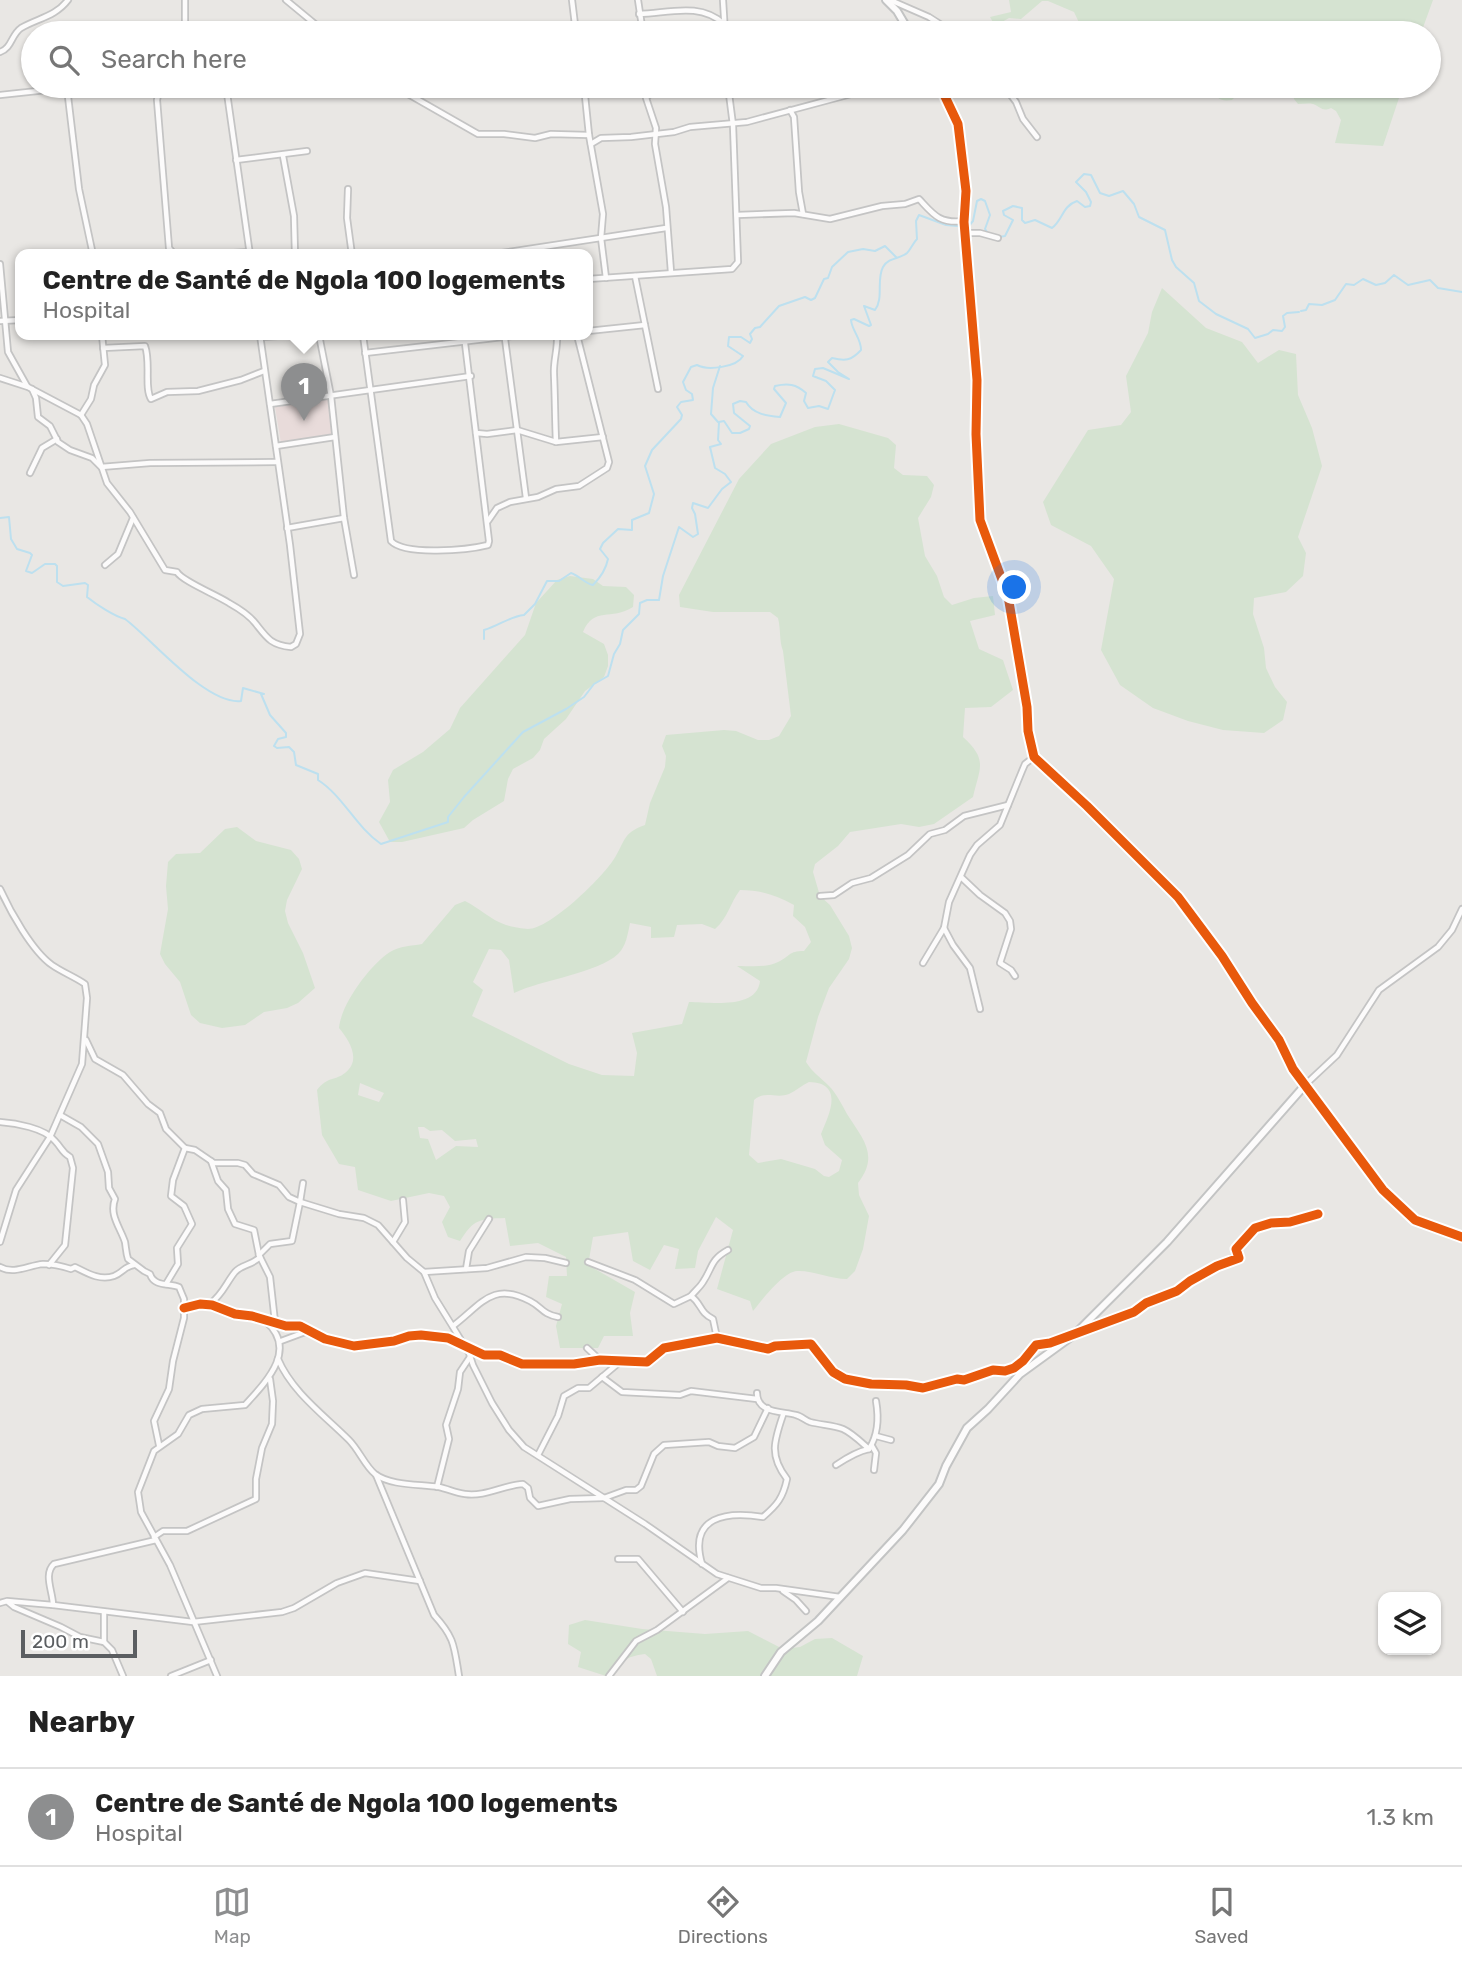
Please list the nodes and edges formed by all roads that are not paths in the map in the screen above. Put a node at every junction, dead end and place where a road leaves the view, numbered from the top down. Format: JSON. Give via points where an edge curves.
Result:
{"nodes":[{"id":1,"x":68,"y":0,"type":"edge"},
{"id":2,"x":185,"y":0,"type":"edge"},
{"id":3,"x":286,"y":0,"type":"edge"},
{"id":4,"x":572,"y":0,"type":"edge"},
{"id":5,"x":639,"y":0,"type":"edge"},
{"id":6,"x":723,"y":0,"type":"edge"},
{"id":7,"x":888,"y":0,"type":"edge"},
{"id":8,"x":639,"y":14,"type":"junction"},
{"id":9,"x":38,"y":21,"type":"edge"},
{"id":10,"x":185,"y":21,"type":"edge"},
{"id":11,"x":311,"y":21,"type":"edge"},
{"id":12,"x":575,"y":21,"type":"edge"},
{"id":13,"x":640,"y":21,"type":"edge"},
{"id":14,"x":720,"y":21,"type":"edge"},
{"id":15,"x":724,"y":21,"type":"edge"},
{"id":16,"x":903,"y":21,"type":"edge"},
{"id":17,"x":936,"y":21,"type":"edge"},
{"id":18,"x":21,"y":29,"type":"edge"},
{"id":19,"x":0,"y":52,"type":"edge"},
{"id":20,"x":21,"y":93,"type":"edge"},
{"id":21,"x":0,"y":95,"type":"edge"},
{"id":22,"x":69,"y":98,"type":"edge"},
{"id":23,"x":157,"y":98,"type":"edge"},
{"id":24,"x":228,"y":98,"type":"edge"},
{"id":25,"x":415,"y":98,"type":"edge"},
{"id":26,"x":585,"y":98,"type":"edge"},
{"id":27,"x":646,"y":98,"type":"edge"},
{"id":28,"x":730,"y":98,"type":"edge"},
{"id":29,"x":836,"y":98,"type":"edge"},
{"id":30,"x":946,"y":98,"type":"edge"},
{"id":31,"x":1013,"y":98,"type":"edge"},
{"id":32,"x":790,"y":110,"type":"junction"},
{"id":33,"x":733,"y":125,"type":"junction"},
{"id":34,"x":656,"y":133,"type":"junction"},
{"id":35,"x":589,"y":135,"type":"junction"},
{"id":36,"x":1037,"y":137,"type":"dead end"},
{"id":37,"x":592,"y":144,"type":"junction"},
{"id":38,"x":307,"y":151,"type":"dead end"},
{"id":39,"x":283,"y":156,"type":"junction"},
{"id":40,"x":236,"y":160,"type":"junction"},
{"id":41,"x":348,"y":189,"type":"dead end"},
{"id":42,"x":803,"y":214,"type":"junction"},
{"id":43,"x":737,"y":215,"type":"junction"},
{"id":44,"x":964,"y":221,"type":"junction"},
{"id":45,"x":666,"y":228,"type":"junction"},
{"id":46,"x":965,"y":232,"type":"junction"},
{"id":47,"x":601,"y":238,"type":"junction"},
{"id":48,"x":999,"y":238,"type":"dead end"},
{"id":49,"x":92,"y":249,"type":"edge"},
{"id":50,"x":170,"y":249,"type":"edge"},
{"id":51,"x":249,"y":249,"type":"edge"},
{"id":52,"x":295,"y":249,"type":"edge"},
{"id":53,"x":351,"y":249,"type":"edge"},
{"id":54,"x":529,"y":249,"type":"edge"},
{"id":55,"x":0,"y":264,"type":"edge"},
{"id":56,"x":671,"y":272,"type":"junction"},
{"id":57,"x":635,"y":276,"type":"junction"},
{"id":58,"x":606,"y":278,"type":"junction"},
{"id":59,"x":593,"y":279,"type":"edge"},
{"id":60,"x":0,"y":321,"type":"edge"},
{"id":61,"x":15,"y":321,"type":"edge"},
{"id":62,"x":7,"y":322,"type":"junction"},
{"id":63,"x":645,"y":325,"type":"junction"},
{"id":64,"x":593,"y":330,"type":"edge"},
{"id":65,"x":102,"y":340,"type":"edge"},
{"id":66,"x":260,"y":340,"type":"edge"},
{"id":67,"x":320,"y":340,"type":"edge"},
{"id":68,"x":364,"y":340,"type":"edge"},
{"id":69,"x":465,"y":340,"type":"edge"},
{"id":70,"x":478,"y":340,"type":"edge"},
{"id":71,"x":505,"y":340,"type":"edge"},
{"id":72,"x":557,"y":340,"type":"edge"},
{"id":73,"x":579,"y":340,"type":"edge"},
{"id":74,"x":465,"y":343,"type":"junction"},
{"id":75,"x":103,"y":348,"type":"junction"},
{"id":76,"x":366,"y":353,"type":"junction"},
{"id":77,"x":264,"y":370,"type":"junction"},
{"id":78,"x":471,"y":376,"type":"junction"},
{"id":79,"x":0,"y":379,"type":"edge"},
{"id":80,"x":30,"y":388,"type":"junction"},
{"id":81,"x":658,"y":389,"type":"dead end"},
{"id":82,"x":372,"y":390,"type":"junction"},
{"id":83,"x":331,"y":396,"type":"junction"},
{"id":84,"x":270,"y":404,"type":"junction"},
{"id":85,"x":81,"y":415,"type":"junction"},
{"id":86,"x":517,"y":430,"type":"junction"},
{"id":87,"x":476,"y":433,"type":"junction"},
{"id":88,"x":335,"y":437,"type":"junction"},
{"id":89,"x":603,"y":437,"type":"junction"},
{"id":90,"x":57,"y":439,"type":"junction"},
{"id":91,"x":556,"y":442,"type":"junction"},
{"id":92,"x":276,"y":446,"type":"junction"},
{"id":93,"x":276,"y":462,"type":"junction"},
{"id":94,"x":101,"y":467,"type":"junction"},
{"id":95,"x":30,"y":473,"type":"dead end"},
{"id":96,"x":526,"y":498,"type":"junction"},
{"id":97,"x":133,"y":517,"type":"junction"},
{"id":98,"x":344,"y":518,"type":"junction"},
{"id":99,"x":488,"y":521,"type":"junction"},
{"id":100,"x":287,"y":528,"type":"junction"},
{"id":101,"x":105,"y":565,"type":"dead end"},
{"id":102,"x":354,"y":575,"type":"dead end"},
{"id":103,"x":1034,"y":757,"type":"junction"},
{"id":104,"x":1008,"y":805,"type":"junction"},
{"id":105,"x":961,"y":877,"type":"junction"},
{"id":106,"x":0,"y":889,"type":"edge"},
{"id":107,"x":820,"y":896,"type":"dead end"},
{"id":108,"x":1462,"y":909,"type":"edge"},
{"id":109,"x":944,"y":928,"type":"junction"},
{"id":110,"x":923,"y":963,"type":"dead end"},
{"id":111,"x":1015,"y":976,"type":"dead end"},
{"id":112,"x":980,"y":1009,"type":"dead end"},
{"id":113,"x":85,"y":1036,"type":"junction"},
{"id":114,"x":1306,"y":1084,"type":"junction"},
{"id":115,"x":60,"y":1115,"type":"junction"},
{"id":116,"x":0,"y":1122,"type":"edge"},
{"id":117,"x":50,"y":1137,"type":"junction"},
{"id":118,"x":185,"y":1148,"type":"junction"},
{"id":119,"x":211,"y":1161,"type":"junction"},
{"id":120,"x":303,"y":1183,"type":"dead end"},
{"id":121,"x":403,"y":1200,"type":"dead end"},
{"id":122,"x":300,"y":1202,"type":"junction"},
{"id":123,"x":9,"y":1210,"type":"junction"},
{"id":124,"x":0,"y":1213,"type":"edge"},
{"id":125,"x":1318,"y":1214,"type":"dead end"},
{"id":126,"x":489,"y":1219,"type":"dead end"},
{"id":127,"x":1462,"y":1237,"type":"edge"},
{"id":128,"x":0,"y":1242,"type":"edge"},
{"id":129,"x":393,"y":1242,"type":"junction"},
{"id":130,"x":728,"y":1250,"type":"dead end"},
{"id":131,"x":259,"y":1256,"type":"junction"},
{"id":132,"x":588,"y":1262,"type":"dead end"},
{"id":133,"x":566,"y":1263,"type":"dead end"},
{"id":134,"x":49,"y":1265,"type":"junction"},
{"id":135,"x":135,"y":1265,"type":"junction"},
{"id":136,"x":0,"y":1267,"type":"edge"},
{"id":137,"x":465,"y":1270,"type":"junction"},
{"id":138,"x":424,"y":1272,"type":"junction"},
{"id":139,"x":166,"y":1284,"type":"junction"},
{"id":140,"x":691,"y":1296,"type":"junction"},
{"id":141,"x":209,"y":1304,"type":"junction"},
{"id":142,"x":184,"y":1308,"type":"junction"},
{"id":143,"x":558,"y":1317,"type":"dead end"},
{"id":144,"x":263,"y":1319,"type":"junction"},
{"id":145,"x":275,"y":1322,"type":"junction"},
{"id":146,"x":453,"y":1326,"type":"junction"},
{"id":147,"x":308,"y":1331,"type":"junction"},
{"id":148,"x":1075,"y":1334,"type":"junction"},
{"id":149,"x":717,"y":1338,"type":"junction"},
{"id":150,"x":281,"y":1341,"type":"junction"},
{"id":151,"x":465,"y":1345,"type":"junction"},
{"id":152,"x":587,"y":1348,"type":"dead end"},
{"id":153,"x":470,"y":1356,"type":"junction"},
{"id":154,"x":278,"y":1359,"type":"junction"},
{"id":155,"x":600,"y":1360,"type":"junction"},
{"id":156,"x":622,"y":1360,"type":"junction"},
{"id":157,"x":602,"y":1377,"type":"junction"},
{"id":158,"x":270,"y":1378,"type":"junction"},
{"id":159,"x":876,"y":1401,"type":"dead end"},
{"id":160,"x":768,"y":1408,"type":"junction"},
{"id":161,"x":783,"y":1415,"type":"junction"},
{"id":162,"x":876,"y":1436,"type":"junction"},
{"id":163,"x":891,"y":1440,"type":"dead end"},
{"id":164,"x":159,"y":1446,"type":"junction"},
{"id":165,"x":870,"y":1447,"type":"junction"},
{"id":166,"x":538,"y":1455,"type":"junction"},
{"id":167,"x":836,"y":1465,"type":"dead end"},
{"id":168,"x":874,"y":1470,"type":"dead end"},
{"id":169,"x":375,"y":1474,"type":"junction"},
{"id":170,"x":392,"y":1480,"type":"junction"},
{"id":171,"x":437,"y":1487,"type":"junction"},
{"id":172,"x":385,"y":1495,"type":"junction"},
{"id":173,"x":604,"y":1498,"type":"junction"},
{"id":174,"x":155,"y":1538,"type":"junction"},
{"id":175,"x":618,"y":1559,"type":"dead end"},
{"id":176,"x":702,"y":1564,"type":"junction"},
{"id":177,"x":728,"y":1578,"type":"junction"},
{"id":178,"x":420,"y":1581,"type":"junction"},
{"id":179,"x":776,"y":1588,"type":"junction"},
{"id":180,"x":841,"y":1597,"type":"junction"},
{"id":181,"x":7,"y":1601,"type":"junction"},
{"id":182,"x":0,"y":1603,"type":"edge"},
{"id":183,"x":53,"y":1605,"type":"junction"},
{"id":184,"x":806,"y":1611,"type":"dead end"},
{"id":185,"x":104,"y":1612,"type":"junction"},
{"id":186,"x":683,"y":1612,"type":"junction"},
{"id":187,"x":193,"y":1622,"type":"junction"},
{"id":188,"x":104,"y":1642,"type":"junction"},
{"id":189,"x":211,"y":1660,"type":"junction"},
{"id":190,"x":123,"y":1676,"type":"edge"},
{"id":191,"x":171,"y":1676,"type":"edge"},
{"id":192,"x":217,"y":1676,"type":"edge"},
{"id":193,"x":459,"y":1676,"type":"edge"},
{"id":194,"x":609,"y":1676,"type":"edge"},
{"id":195,"x":765,"y":1676,"type":"edge"}],
"edges":[{"from":1,"to":9,"type":"street"},
{"from":2,"to":10,"type":"street"},
{"from":3,"to":11,"type":"street"},
{"from":4,"to":12,"type":"street"},
{"from":5,"to":8,"type":"street"},
{"from":6,"to":15,"type":"street"},
{"from":7,"to":16,"type":"street"},
{"from":7,"to":17,"type":"street"},
{"from":8,"to":13,"type":"street"},
{"from":8,"to":14,"type":"street","via":[[696,9]]},
{"from":18,"to":19,"type":"street"},
{"from":20,"to":21,"type":"street"},
{"from":22,"to":49,"type":"street","via":[[79,189]]},
{"from":23,"to":50,"type":"street"},
{"from":24,"to":40,"type":"street"},
{"from":25,"to":35,"type":"street","via":[[478,134]]},
{"from":26,"to":35,"type":"street"},
{"from":27,"to":34,"type":"street"},
{"from":28,"to":33,"type":"street"},
{"from":29,"to":32,"type":"street"},
{"from":30,"to":44,"type":"street","via":[[959,128],[966,191]]},
{"from":31,"to":36,"type":"street"},
{"from":32,"to":33,"type":"street"},
{"from":32,"to":42,"type":"street"},
{"from":33,"to":34,"type":"street"},
{"from":33,"to":43,"type":"street"},
{"from":34,"to":37,"type":"street","via":[[601,138]]},
{"from":34,"to":45,"type":"street"},
{"from":35,"to":37,"type":"street"},
{"from":37,"to":47,"type":"street","via":[[603,214]]},
{"from":38,"to":39,"type":"street"},
{"from":39,"to":40,"type":"street"},
{"from":39,"to":52,"type":"street"},
{"from":40,"to":51,"type":"street"},
{"from":41,"to":53,"type":"street"},
{"from":42,"to":43,"type":"street"},
{"from":42,"to":44,"type":"street","via":[[830,219],[919,199],[939,218]]},
{"from":43,"to":56,"type":"street","via":[[736,267]]},
{"from":44,"to":46,"type":"street"},
{"from":45,"to":47,"type":"street"},
{"from":45,"to":56,"type":"street"},
{"from":46,"to":48,"type":"street"},
{"from":46,"to":103,"type":"street","via":[[978,380],[978,509],[1008,596]]},
{"from":47,"to":54,"type":"street"},
{"from":47,"to":58,"type":"street"},
{"from":55,"to":62,"type":"street"},
{"from":56,"to":57,"type":"street"},
{"from":57,"to":58,"type":"street"},
{"from":57,"to":63,"type":"street"},
{"from":58,"to":59,"type":"street"},
{"from":60,"to":62,"type":"street"},
{"from":61,"to":62,"type":"street"},
{"from":62,"to":80,"type":"street","via":[[8,352]]},
{"from":63,"to":64,"type":"street"},
{"from":63,"to":81,"type":"street"},
{"from":65,"to":75,"type":"street"},
{"from":66,"to":77,"type":"street"},
{"from":67,"to":83,"type":"street"},
{"from":68,"to":76,"type":"street"},
{"from":69,"to":74,"type":"street"},
{"from":70,"to":74,"type":"street"},
{"from":71,"to":86,"type":"street"},
{"from":72,"to":91,"type":"street"},
{"from":73,"to":89,"type":"street"},
{"from":74,"to":76,"type":"street"},
{"from":74,"to":78,"type":"street"},
{"from":75,"to":77,"type":"street","via":[[145,346],[151,399],[167,392],[198,391]]},
{"from":75,"to":85,"type":"street","via":[[103,372]]},
{"from":76,"to":82,"type":"street"},
{"from":77,"to":84,"type":"street"},
{"from":78,"to":82,"type":"street"},
{"from":78,"to":87,"type":"street"},
{"from":79,"to":80,"type":"street"},
{"from":80,"to":85,"type":"street"},
{"from":80,"to":90,"type":"street","via":[[37,398],[38,417]]},
{"from":82,"to":83,"type":"street"},
{"from":82,"to":99,"type":"street","via":[[391,541],[396,547],[488,545]]},
{"from":83,"to":84,"type":"street"},
{"from":83,"to":88,"type":"street"},
{"from":84,"to":92,"type":"street"},
{"from":85,"to":94,"type":"street"},
{"from":86,"to":87,"type":"street"},
{"from":86,"to":91,"type":"street"},
{"from":86,"to":96,"type":"street"},
{"from":87,"to":99,"type":"street"},
{"from":88,"to":92,"type":"street"},
{"from":88,"to":98,"type":"street"},
{"from":89,"to":91,"type":"street"},
{"from":89,"to":96,"type":"street","via":[[609,462],[603,472],[579,485]]},
{"from":90,"to":94,"type":"street"},
{"from":90,"to":95,"type":"street","via":[[41,448]]},
{"from":92,"to":93,"type":"street"},
{"from":93,"to":94,"type":"street"},
{"from":93,"to":100,"type":"street"},
{"from":94,"to":97,"type":"street","via":[[111,490]]},
{"from":96,"to":99,"type":"street","via":[[498,508]]},
{"from":97,"to":100,"type":"street","via":[[165,570],[177,572],[181,579],[232,604],[255,622],[269,641],[291,648],[300,634]]},
{"from":97,"to":101,"type":"street","via":[[118,554]]},
{"from":98,"to":100,"type":"street"},
{"from":98,"to":102,"type":"street"},
{"from":103,"to":104,"type":"street","via":[[1025,764]]},
{"from":103,"to":114,"type":"street","via":[[1178,897]]},
{"from":104,"to":105,"type":"street","via":[[1000,825],[970,855]]},
{"from":104,"to":107,"type":"street","via":[[964,816],[930,834],[872,878],[852,883],[834,895]]},
{"from":105,"to":109,"type":"street"},
{"from":105,"to":111,"type":"street","via":[[1010,921],[1000,963]]},
{"from":106,"to":113,"type":"street","via":[[12,916],[40,954],[85,984]]},
{"from":108,"to":114,"type":"street","via":[[1438,947],[1379,990],[1337,1055]]},
{"from":109,"to":110,"type":"street"},
{"from":109,"to":112,"type":"street","via":[[970,968]]},
{"from":113,"to":115,"type":"street","via":[[82,1064]]},
{"from":113,"to":118,"type":"street","via":[[95,1059],[123,1075],[160,1113],[166,1129]]},
{"from":114,"to":127,"type":"street","via":[[1398,1206],[1415,1220]]},
{"from":114,"to":148,"type":"street","via":[[1167,1242]]},
{"from":115,"to":117,"type":"street"},
{"from":115,"to":135,"type":"street","via":[[93,1137],[102,1151],[108,1188],[115,1199],[117,1228],[126,1255]]},
{"from":116,"to":117,"type":"street","via":[[22,1124]]},
{"from":117,"to":123,"type":"street","via":[[16,1190]]},
{"from":117,"to":134,"type":"street","via":[[70,1157],[72,1168],[65,1245]]},
{"from":118,"to":119,"type":"street"},
{"from":118,"to":139,"type":"street","via":[[171,1196],[184,1206],[192,1224],[177,1248],[178,1264]]},
{"from":119,"to":122,"type":"street","via":[[245,1165]]},
{"from":119,"to":131,"type":"street","via":[[226,1190],[235,1224],[254,1230]]},
{"from":120,"to":122,"type":"street"},
{"from":121,"to":129,"type":"street","via":[[405,1222]]},
{"from":122,"to":129,"type":"street","via":[[364,1218],[378,1225]]},
{"from":122,"to":131,"type":"street","via":[[292,1241],[270,1244]]},
{"from":123,"to":124,"type":"street"},
{"from":123,"to":128,"type":"street"},
{"from":125,"to":148,"type":"street","via":[[1255,1228],[1236,1249],[1239,1258],[1233,1262],[1217,1266],[1134,1312]]},
{"from":126,"to":137,"type":"street","via":[[469,1251]]},
{"from":129,"to":138,"type":"street"},
{"from":130,"to":140,"type":"street","via":[[716,1257]]},
{"from":131,"to":141,"type":"street","via":[[250,1266],[242,1266]]},
{"from":131,"to":145,"type":"street","via":[[270,1277]]},
{"from":132,"to":140,"type":"street","via":[[635,1280],[674,1304]]},
{"from":133,"to":137,"type":"street","via":[[527,1257]]},
{"from":134,"to":135,"type":"street","via":[[75,1267],[104,1277]]},
{"from":134,"to":136,"type":"street"},
{"from":135,"to":139,"type":"street","via":[[157,1283]]},
{"from":137,"to":138,"type":"street"},
{"from":138,"to":146,"type":"street"},
{"from":139,"to":142,"type":"street","via":[[180,1287]]},
{"from":140,"to":149,"type":"street","via":[[713,1319]]},
{"from":141,"to":142,"type":"street"},
{"from":141,"to":144,"type":"street"},
{"from":142,"to":164,"type":"street","via":[[169,1389],[154,1421]]},
{"from":143,"to":146,"type":"street","via":[[530,1301],[502,1293],[480,1302]]},
{"from":144,"to":145,"type":"street"},
{"from":144,"to":150,"type":"street"},
{"from":145,"to":147,"type":"street"},
{"from":146,"to":151,"type":"street"},
{"from":147,"to":150,"type":"street"},
{"from":147,"to":151,"type":"street","via":[[354,1346],[415,1335],[448,1338]]},
{"from":148,"to":149,"type":"street","via":[[1036,1345],[1014,1368],[923,1388],[845,1379],[833,1372],[811,1343],[768,1349]]},
{"from":148,"to":180,"type":"street","via":[[1020,1374],[967,1428],[939,1484]]},
{"from":149,"to":156,"type":"street","via":[[664,1348],[647,1362]]},
{"from":150,"to":154,"type":"street"},
{"from":151,"to":153,"type":"street"},
{"from":151,"to":155,"type":"street","via":[[522,1364]]},
{"from":152,"to":155,"type":"street"},
{"from":153,"to":166,"type":"street","via":[[509,1430]]},
{"from":153,"to":171,"type":"street","via":[[460,1372],[446,1425],[449,1439]]},
{"from":154,"to":158,"type":"street"},
{"from":154,"to":169,"type":"street","via":[[294,1385],[349,1440]]},
{"from":155,"to":156,"type":"street"},
{"from":156,"to":157,"type":"street"},
{"from":157,"to":160,"type":"street","via":[[622,1392],[757,1396]]},
{"from":157,"to":166,"type":"street","via":[[589,1388],[564,1396]]},
{"from":158,"to":164,"type":"street","via":[[244,1405],[194,1412],[178,1434]]},
{"from":158,"to":174,"type":"street","via":[[272,1424],[262,1448],[256,1499],[187,1531],[163,1531]]},
{"from":159,"to":162,"type":"street"},
{"from":160,"to":161,"type":"street"},
{"from":160,"to":173,"type":"street","via":[[754,1437],[735,1448],[709,1442],[664,1444],[654,1454],[641,1486]]},
{"from":161,"to":165,"type":"street","via":[[843,1429]]},
{"from":161,"to":176,"type":"street","via":[[774,1451],[775,1462],[787,1479],[783,1495],[763,1517],[732,1514],[709,1523],[701,1537]]},
{"from":162,"to":163,"type":"street"},
{"from":162,"to":165,"type":"street"},
{"from":164,"to":174,"type":"street","via":[[138,1492],[141,1512]]},
{"from":165,"to":167,"type":"street"},
{"from":165,"to":168,"type":"street","via":[[876,1454]]},
{"from":166,"to":173,"type":"street"},
{"from":169,"to":170,"type":"street"},
{"from":169,"to":172,"type":"street"},
{"from":170,"to":171,"type":"street"},
{"from":170,"to":172,"type":"street"},
{"from":171,"to":173,"type":"street","via":[[466,1495],[523,1484],[538,1506]]},
{"from":172,"to":178,"type":"street"},
{"from":173,"to":176,"type":"street"},
{"from":174,"to":183,"type":"street","via":[[49,1567]]},
{"from":174,"to":187,"type":"street"},
{"from":175,"to":186,"type":"street","via":[[638,1559]]},
{"from":176,"to":177,"type":"street"},
{"from":177,"to":179,"type":"street"},
{"from":177,"to":186,"type":"street"},
{"from":178,"to":187,"type":"street","via":[[365,1573],[282,1612]]},
{"from":178,"to":193,"type":"street","via":[[434,1615],[448,1629]]},
{"from":179,"to":180,"type":"street"},
{"from":179,"to":184,"type":"street"},
{"from":180,"to":195,"type":"street","via":[[782,1651]]},
{"from":181,"to":182,"type":"street"},
{"from":181,"to":183,"type":"street"},
{"from":181,"to":188,"type":"street","via":[[80,1637]]},
{"from":183,"to":185,"type":"street"},
{"from":185,"to":187,"type":"street"},
{"from":185,"to":188,"type":"street"},
{"from":186,"to":194,"type":"street","via":[[636,1641]]},
{"from":187,"to":189,"type":"street"},
{"from":188,"to":190,"type":"street"},
{"from":189,"to":191,"type":"street"},
{"from":189,"to":192,"type":"street"}]}
